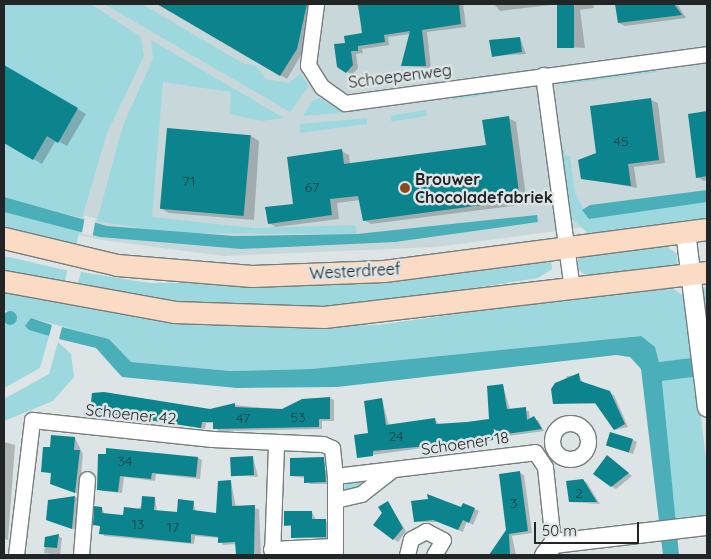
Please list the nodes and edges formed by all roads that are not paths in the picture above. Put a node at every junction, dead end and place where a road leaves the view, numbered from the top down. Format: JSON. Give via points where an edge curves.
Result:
{"nodes":[{"id":1,"x":316,"y":4,"type":"edge"},
{"id":2,"x":707,"y":54,"type":"edge"},
{"id":3,"x":543,"y":75,"type":"junction"},
{"id":4,"x":707,"y":229,"type":"edge"},
{"id":5,"x":685,"y":231,"type":"junction"},
{"id":6,"x":4,"y":238,"type":"edge"},
{"id":7,"x":565,"y":248,"type":"junction"},
{"id":8,"x":698,"y":273,"type":"edge"},
{"id":9,"x":4,"y":281,"type":"edge"},
{"id":10,"x":572,"y":289,"type":"junction"},
{"id":11,"x":707,"y":406,"type":"edge"},
{"id":12,"x":276,"y":444,"type":"junction"},
{"id":13,"x":390,"y":471,"type":"junction"},
{"id":14,"x":335,"y":476,"type":"junction"},
{"id":15,"x":86,"y":479,"type":"dead end"},
{"id":16,"x":335,"y":500,"type":"junction"},
{"id":17,"x":707,"y":525,"type":"edge"},
{"id":18,"x":548,"y":549,"type":"edge"},
{"id":19,"x":335,"y":551,"type":"edge"},
{"id":20,"x":272,"y":552,"type":"edge"},
{"id":21,"x":16,"y":555,"type":"edge"},
{"id":22,"x":81,"y":555,"type":"edge"},
{"id":23,"x":407,"y":555,"type":"edge"},
{"id":24,"x":434,"y":555,"type":"edge"}],
"edges":[{"from":1,"to":3,"type":"street","name":"Schoepenweg","via":[[308,65],[322,87],[345,102]]},
{"from":2,"to":3,"type":"street","name":"Schoepenweg"},
{"from":3,"to":7,"type":"street"},
{"from":4,"to":5,"type":"main road","name":"Westerdreef"},
{"from":5,"to":7,"type":"main road","name":"Westerdreef"},
{"from":5,"to":8,"type":"street"},
{"from":6,"to":7,"type":"main road","name":"Westerdreef","via":[[117,265],[252,276],[384,271]]},
{"from":7,"to":10,"type":"street"},
{"from":8,"to":10,"type":"main road"},
{"from":8,"to":11,"type":"street","via":[[700,353]]},
{"from":9,"to":10,"type":"main road","via":[[105,302],[237,317],[396,312]]},
{"from":12,"to":14,"type":"street","name":"Schoener 42","via":[[323,444],[332,448]]},
{"from":12,"to":20,"type":"street"},
{"from":12,"to":21,"type":"street","name":"Schoener 42","via":[[32,420]]},
{"from":13,"to":14,"type":"street","name":"Schoener 18"},
{"from":13,"to":16,"type":"street","via":[[361,494]]},
{"from":13,"to":18,"type":"street","name":"Schoener 18","via":[[535,452],[550,456]]},
{"from":14,"to":16,"type":"street"},
{"from":15,"to":22,"type":"street"},
{"from":16,"to":19,"type":"street"},
{"from":17,"to":18,"type":"street"},
{"from":19,"to":20,"type":"street"},
{"from":23,"to":24,"type":"street","via":[[411,539],[426,531],[443,540]]}]}
